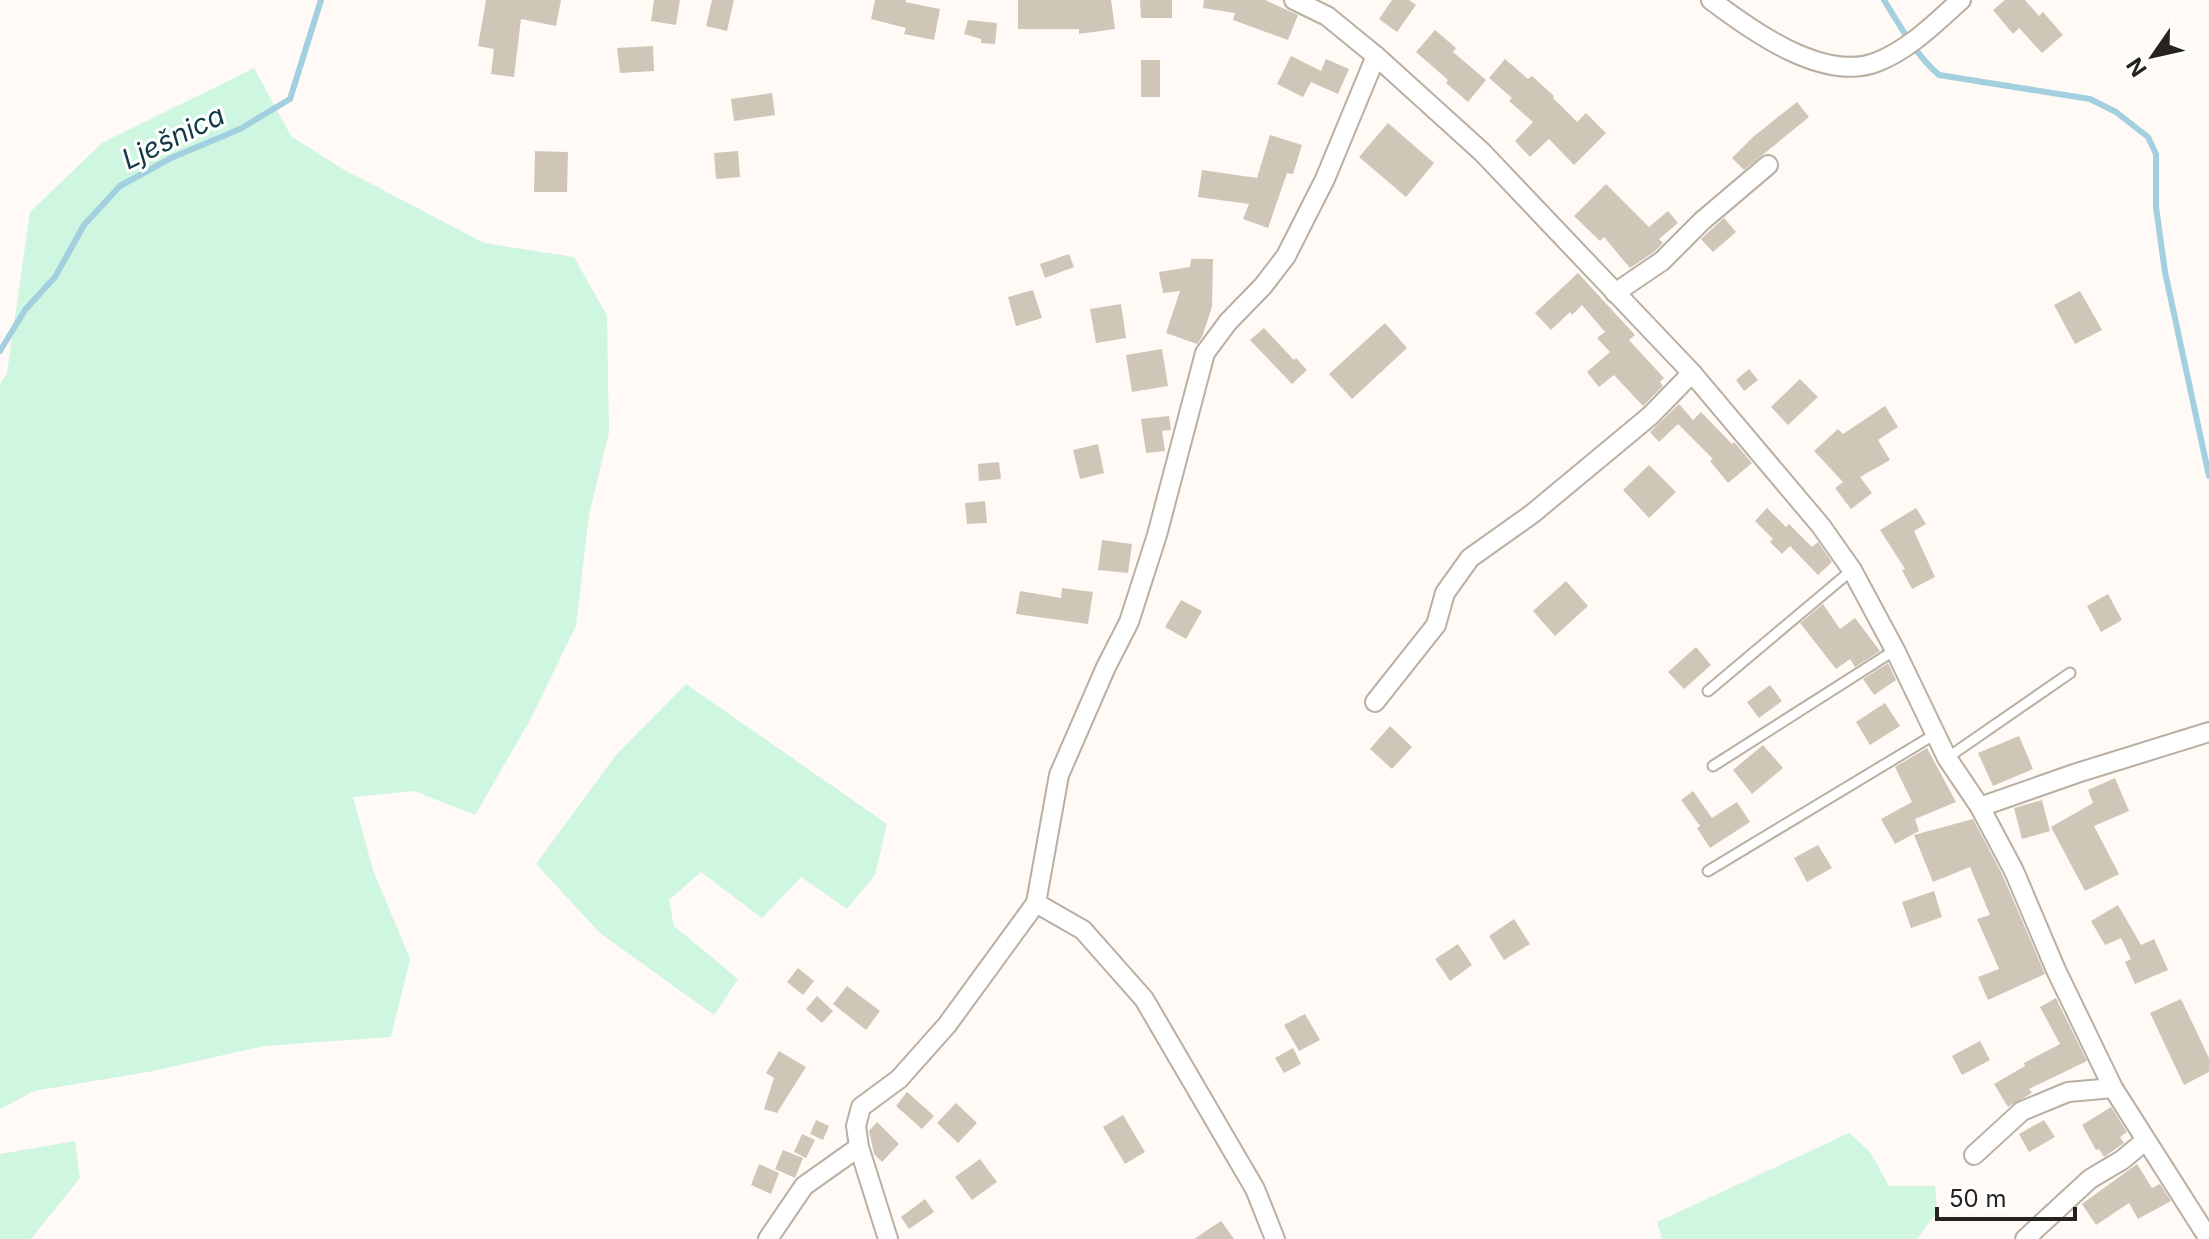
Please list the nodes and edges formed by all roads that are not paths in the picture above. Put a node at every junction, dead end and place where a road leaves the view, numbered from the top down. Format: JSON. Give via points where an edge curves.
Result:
{"nodes":[{"id":1,"x":1294,"y":0,"type":"edge"},
{"id":2,"x":1711,"y":0,"type":"edge"},
{"id":3,"x":1961,"y":0,"type":"edge"},
{"id":4,"x":1376,"y":56,"type":"junction"},
{"id":5,"x":1768,"y":165,"type":"dead end"},
{"id":6,"x":1615,"y":293,"type":"junction"},
{"id":7,"x":1692,"y":373,"type":"junction"},
{"id":8,"x":1852,"y":570,"type":"junction"},
{"id":9,"x":1895,"y":650,"type":"junction"},
{"id":10,"x":2070,"y":673,"type":"dead end"},
{"id":11,"x":1708,"y":691,"type":"dead end"},
{"id":12,"x":1375,"y":702,"type":"dead end"},
{"id":13,"x":2209,"y":732,"type":"edge"},
{"id":14,"x":1937,"y":733,"type":"junction"},
{"id":15,"x":1947,"y":758,"type":"junction"},
{"id":16,"x":1713,"y":766,"type":"dead end"},
{"id":17,"x":1980,"y":807,"type":"junction"},
{"id":18,"x":1708,"y":871,"type":"dead end"},
{"id":19,"x":1036,"y":903,"type":"junction"},
{"id":20,"x":2113,"y":1088,"type":"junction"},
{"id":21,"x":2145,"y":1141,"type":"junction"},
{"id":22,"x":859,"y":1147,"type":"junction"},
{"id":23,"x":1974,"y":1155,"type":"dead end"},
{"id":24,"x":768,"y":1239,"type":"edge"},
{"id":25,"x":888,"y":1239,"type":"edge"},
{"id":26,"x":1275,"y":1239,"type":"edge"},
{"id":27,"x":2025,"y":1239,"type":"edge"},
{"id":28,"x":2209,"y":1239,"type":"edge"}],
"edges":[{"from":1,"to":4,"type":"street","via":[[1327,16]]},
{"from":2,"to":3,"type":"street","via":[[1786,49],[1817,62],[1859,67],[1922,35]]},
{"from":4,"to":6,"type":"street","via":[[1482,152]]},
{"from":4,"to":19,"type":"street","via":[[1286,256],[1205,353],[1129,622],[1059,775]]},
{"from":5,"to":6,"type":"street","via":[[1662,261]]},
{"from":6,"to":7,"type":"street"},
{"from":7,"to":8,"type":"street"},
{"from":7,"to":12,"type":"street","via":[[1650,416],[1470,558],[1445,593],[1436,625]]},
{"from":8,"to":9,"type":"street"},
{"from":8,"to":11,"type":"lane"},
{"from":9,"to":14,"type":"street"},
{"from":9,"to":16,"type":"lane"},
{"from":10,"to":15,"type":"lane"},
{"from":13,"to":17,"type":"street"},
{"from":14,"to":15,"type":"street"},
{"from":14,"to":18,"type":"lane"},
{"from":15,"to":17,"type":"street"},
{"from":17,"to":20,"type":"street"},
{"from":19,"to":22,"type":"street","via":[[947,1025],[899,1079],[861,1107],[856,1126]]},
{"from":19,"to":26,"type":"street","via":[[1083,930],[1144,999],[1255,1189]]},
{"from":20,"to":21,"type":"street"},
{"from":20,"to":23,"type":"street","via":[[2068,1092],[2022,1111]]},
{"from":21,"to":27,"type":"street","via":[[2090,1179]]},
{"from":21,"to":28,"type":"street"},
{"from":22,"to":24,"type":"street","via":[[804,1186]]},
{"from":22,"to":25,"type":"street"}]}
